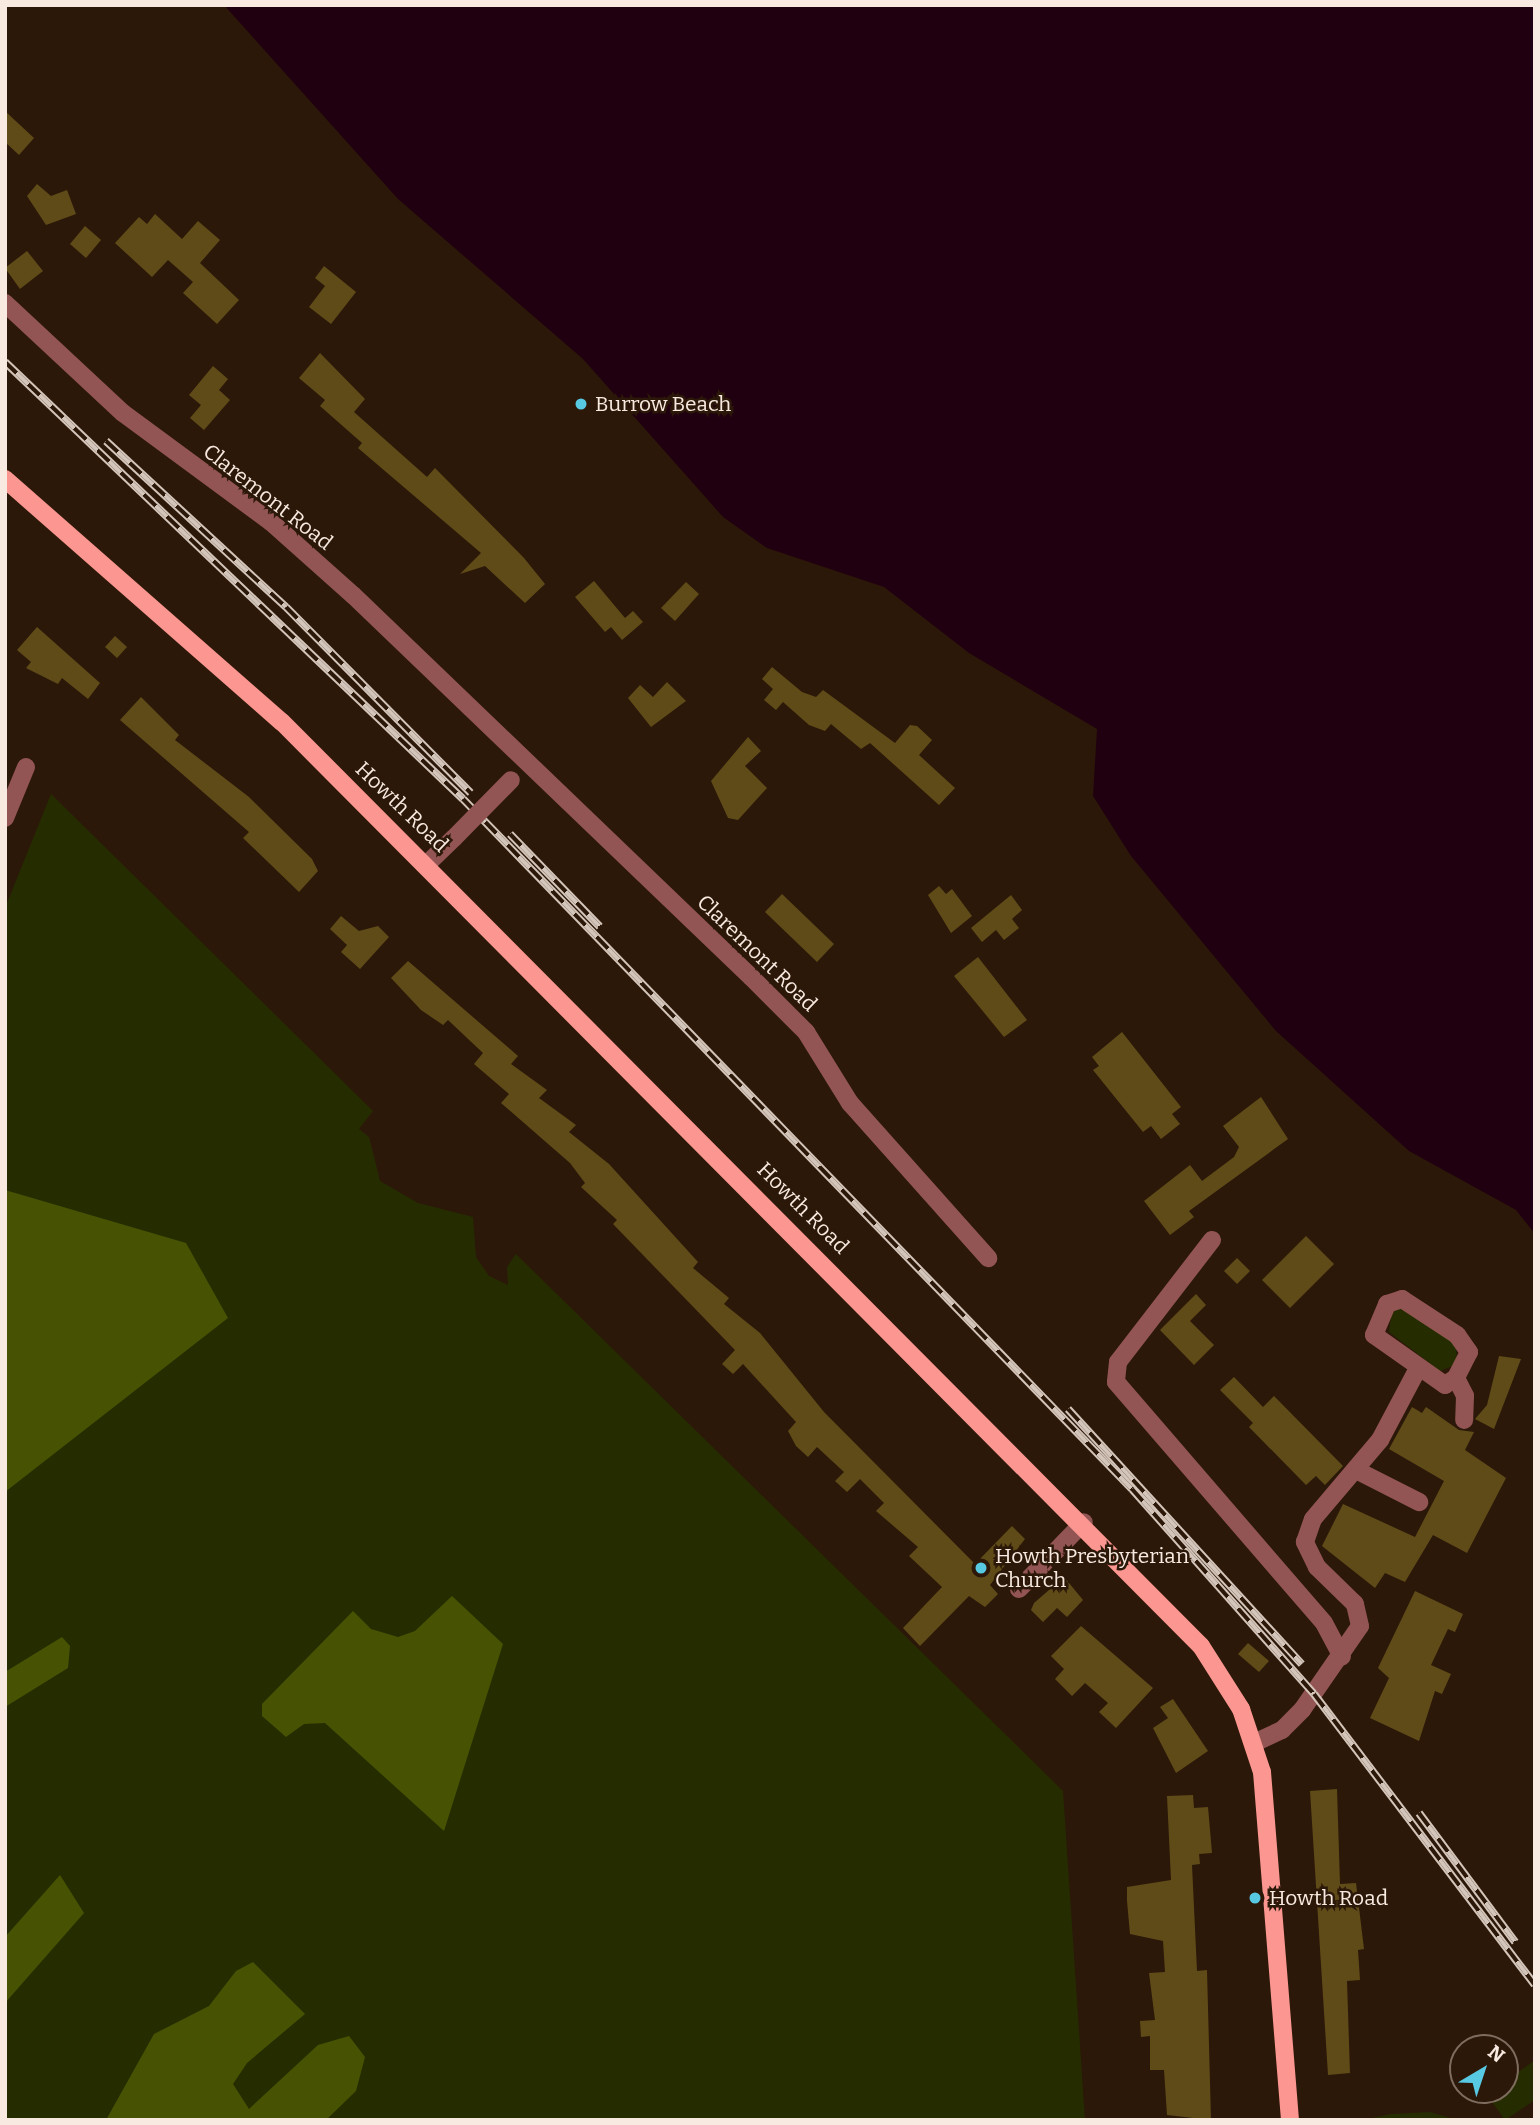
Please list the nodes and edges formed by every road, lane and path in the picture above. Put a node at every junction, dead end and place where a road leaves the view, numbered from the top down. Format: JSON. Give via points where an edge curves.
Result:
{"nodes":[{"id":1,"x":5,"y":303,"type":"edge"},
{"id":2,"x":5,"y":479,"type":"edge"},
{"id":3,"x":526,"y":764,"type":"junction"},
{"id":4,"x":26,"y":768,"type":"dead end"},
{"id":5,"x":5,"y":818,"type":"edge"},
{"id":6,"x":427,"y":864,"type":"junction"},
{"id":7,"x":1212,"y":1240,"type":"dead end"},
{"id":8,"x":988,"y":1258,"type":"dead end"},
{"id":9,"x":1417,"y":1370,"type":"junction"},
{"id":10,"x":1457,"y":1378,"type":"junction"},
{"id":11,"x":1465,"y":1420,"type":"dead end"},
{"id":12,"x":1356,"y":1470,"type":"junction"},
{"id":13,"x":1419,"y":1502,"type":"dead end"},
{"id":14,"x":1084,"y":1522,"type":"junction"},
{"id":15,"x":1019,"y":1589,"type":"dead end"},
{"id":16,"x":1342,"y":1657,"type":"junction"},
{"id":17,"x":1254,"y":1743,"type":"junction"},
{"id":18,"x":1290,"y":2120,"type":"edge"}],
"edges":[{"from":1,"to":3,"type":"street","name":"Claremont Road","via":[[123,413],[271,522]]},
{"from":2,"to":6,"type":"main road","name":"Howth Road","via":[[263,704]]},
{"from":3,"to":6,"type":"street","bridge":true},
{"from":3,"to":8,"type":"street","name":"Claremont Road","via":[[806,1032],[850,1103]]},
{"from":4,"to":5,"type":"street"},
{"from":6,"to":14,"type":"main road","name":"Howth Road"},
{"from":7,"to":16,"type":"street","via":[[1118,1362],[1116,1382],[1324,1623]]},
{"from":9,"to":10,"type":"street","via":[[1445,1385]]},
{"from":9,"to":10,"type":"street","via":[[1374,1335],[1387,1304],[1402,1299],[1457,1335],[1469,1352]]},
{"from":9,"to":12,"type":"street","via":[[1380,1440]]},
{"from":10,"to":11,"type":"street","via":[[1465,1396]]},
{"from":12,"to":13,"type":"street"},
{"from":12,"to":16,"type":"street","via":[[1313,1520],[1305,1542],[1317,1567],[1355,1604],[1360,1626]]},
{"from":14,"to":15,"type":"street"},
{"from":14,"to":17,"type":"main road","name":"Howth Road","via":[[1201,1646]]},
{"from":16,"to":17,"type":"street","via":[[1282,1730]]},
{"from":17,"to":18,"type":"main road","name":"Howth Road","via":[[1265,1800]]}]}
